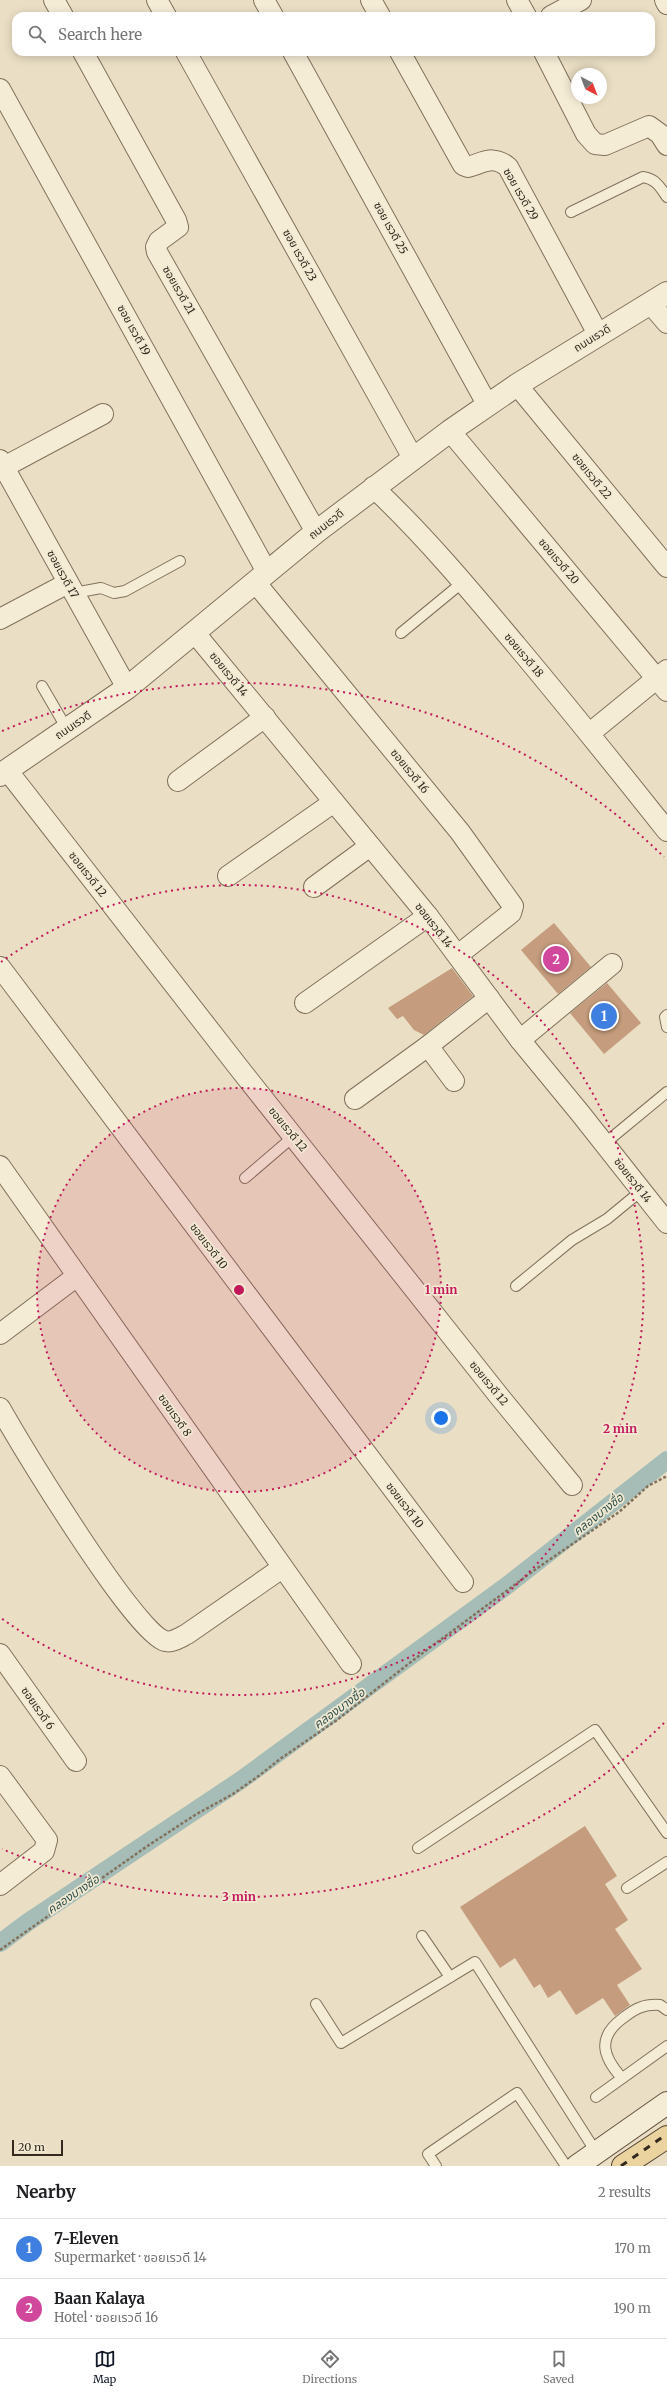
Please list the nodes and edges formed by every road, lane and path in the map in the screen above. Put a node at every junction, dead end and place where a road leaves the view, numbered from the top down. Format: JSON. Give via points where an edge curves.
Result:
{"nodes":[{"id":1,"x":54,"y":0,"type":"edge"},
{"id":2,"x":157,"y":0,"type":"edge"},
{"id":3,"x":264,"y":0,"type":"edge"},
{"id":4,"x":371,"y":0,"type":"edge"},
{"id":5,"x":517,"y":0,"type":"edge"},
{"id":6,"x":581,"y":0,"type":"edge"},
{"id":7,"x":665,"y":0,"type":"edge"},
{"id":8,"x":667,"y":4,"type":"edge"},
{"id":9,"x":61,"y":12,"type":"edge"},
{"id":10,"x":164,"y":12,"type":"edge"},
{"id":11,"x":271,"y":12,"type":"edge"},
{"id":12,"x":378,"y":12,"type":"edge"},
{"id":13,"x":524,"y":12,"type":"edge"},
{"id":14,"x":558,"y":12,"type":"edge"},
{"id":15,"x":85,"y":56,"type":"edge"},
{"id":16,"x":188,"y":56,"type":"edge"},
{"id":17,"x":295,"y":56,"type":"edge"},
{"id":18,"x":402,"y":56,"type":"edge"},
{"id":19,"x":546,"y":56,"type":"edge"},
{"id":20,"x":0,"y":89,"type":"edge"},
{"id":21,"x":667,"y":145,"type":"edge"},
{"id":22,"x":667,"y":198,"type":"edge"},
{"id":23,"x":572,"y":212,"type":"dead end"},
{"id":24,"x":658,"y":298,"type":"edge"},
{"id":25,"x":667,"y":323,"type":"edge"},
{"id":26,"x":598,"y":334,"type":"junction"},
{"id":27,"x":517,"y":385,"type":"junction"},
{"id":28,"x":487,"y":404,"type":"junction"},
{"id":29,"x":102,"y":414,"type":"dead end"},
{"id":30,"x":450,"y":430,"type":"junction"},
{"id":31,"x":413,"y":458,"type":"junction"},
{"id":32,"x":3,"y":469,"type":"edge"},
{"id":33,"x":373,"y":487,"type":"junction"},
{"id":34,"x":316,"y":532,"type":"junction"},
{"id":35,"x":180,"y":561,"type":"dead end"},
{"id":36,"x":667,"y":567,"type":"edge"},
{"id":37,"x":261,"y":577,"type":"junction"},
{"id":38,"x":463,"y":582,"type":"junction"},
{"id":39,"x":71,"y":588,"type":"junction"},
{"id":40,"x":0,"y":619,"type":"edge"},
{"id":41,"x":194,"y":632,"type":"junction"},
{"id":42,"x":401,"y":633,"type":"dead end"},
{"id":43,"x":664,"y":680,"type":"edge"},
{"id":44,"x":42,"y":686,"type":"dead end"},
{"id":45,"x":127,"y":688,"type":"junction"},
{"id":46,"x":265,"y":717,"type":"junction"},
{"id":47,"x":67,"y":729,"type":"junction"},
{"id":48,"x":590,"y":734,"type":"junction"},
{"id":49,"x":4,"y":772,"type":"edge"},
{"id":50,"x":178,"y":781,"type":"dead end"},
{"id":51,"x":334,"y":802,"type":"junction"},
{"id":52,"x":667,"y":831,"type":"edge"},
{"id":53,"x":370,"y":846,"type":"junction"},
{"id":54,"x":228,"y":876,"type":"dead end"},
{"id":55,"x":314,"y":887,"type":"dead end"},
{"id":56,"x":428,"y":916,"type":"junction"},
{"id":57,"x":458,"y":955,"type":"junction"},
{"id":58,"x":612,"y":964,"type":"dead end"},
{"id":59,"x":0,"y":968,"type":"edge"},
{"id":60,"x":489,"y":998,"type":"junction"},
{"id":61,"x":305,"y":1003,"type":"dead end"},
{"id":62,"x":667,"y":1015,"type":"edge"},
{"id":63,"x":667,"y":1027,"type":"edge"},
{"id":64,"x":520,"y":1040,"type":"junction"},
{"id":65,"x":428,"y":1046,"type":"junction"},
{"id":66,"x":454,"y":1081,"type":"dead end"},
{"id":67,"x":667,"y":1092,"type":"edge"},
{"id":68,"x":355,"y":1099,"type":"dead end"},
{"id":69,"x":294,"y":1136,"type":"junction"},
{"id":70,"x":604,"y":1144,"type":"junction"},
{"id":71,"x":0,"y":1166,"type":"edge"},
{"id":72,"x":244,"y":1178,"type":"dead end"},
{"id":73,"x":641,"y":1191,"type":"junction"},
{"id":74,"x":667,"y":1223,"type":"edge"},
{"id":75,"x":77,"y":1276,"type":"junction"},
{"id":76,"x":516,"y":1286,"type":"dead end"},
{"id":77,"x":0,"y":1334,"type":"edge"},
{"id":78,"x":0,"y":1408,"type":"edge"},
{"id":79,"x":667,"y":1476,"type":"edge"},
{"id":80,"x":572,"y":1485,"type":"dead end"},
{"id":81,"x":282,"y":1568,"type":"junction"},
{"id":82,"x":463,"y":1582,"type":"dead end"},
{"id":83,"x":0,"y":1654,"type":"edge"},
{"id":84,"x":351,"y":1664,"type":"dead end"},
{"id":85,"x":76,"y":1762,"type":"dead end"},
{"id":86,"x":0,"y":1776,"type":"edge"},
{"id":87,"x":667,"y":1833,"type":"edge"},
{"id":88,"x":418,"y":1848,"type":"dead end"},
{"id":89,"x":667,"y":1862,"type":"edge"},
{"id":90,"x":0,"y":1885,"type":"edge"},
{"id":91,"x":627,"y":1888,"type":"dead end"},
{"id":92,"x":422,"y":1936,"type":"dead end"},
{"id":93,"x":0,"y":1950,"type":"edge"},
{"id":94,"x":450,"y":1977,"type":"junction"},
{"id":95,"x":316,"y":2004,"type":"dead end"},
{"id":96,"x":667,"y":2010,"type":"edge"},
{"id":97,"x":667,"y":2046,"type":"edge"},
{"id":98,"x":622,"y":2078,"type":"junction"},
{"id":99,"x":596,"y":2097,"type":"dead end"},
{"id":100,"x":667,"y":2103,"type":"edge"},
{"id":101,"x":667,"y":2137,"type":"edge"},
{"id":102,"x":596,"y":2152,"type":"junction"},
{"id":103,"x":436,"y":2166,"type":"edge"},
{"id":104,"x":566,"y":2166,"type":"edge"},
{"id":105,"x":577,"y":2166,"type":"edge"},
{"id":106,"x":623,"y":2166,"type":"edge"}],
"edges":[{"from":1,"to":9,"type":"street"},
{"from":2,"to":10,"type":"street"},
{"from":3,"to":11,"type":"street"},
{"from":4,"to":12,"type":"street"},
{"from":5,"to":13,"type":"street"},
{"from":6,"to":14,"type":"street"},
{"from":7,"to":8,"type":"street"},
{"from":15,"to":34,"type":"street","name":"ซอยเรวดี 21","via":[[176,220],[178,227],[159,242],[157,252]]},
{"from":16,"to":31,"type":"street","name":"ซอย เรวดี 23"},
{"from":17,"to":28,"type":"street","name":"ซอย เรวดี 25"},
{"from":18,"to":26,"type":"street","name":"ซอย เรวดี 29","via":[[463,165],[468,167],[499,160],[508,167]]},
{"from":19,"to":21,"type":"street","via":[[586,134],[595,144],[605,145],[649,126],[660,134]]},
{"from":20,"to":37,"type":"street","name":"ซอย เรวดี 19"},
{"from":22,"to":23,"type":"lane","via":[[657,183],[643,177]]},
{"from":24,"to":25,"type":"street"},
{"from":24,"to":26,"type":"street","name":"ถนนเรวดี"},
{"from":26,"to":27,"type":"street","name":"ถนนเรวดี"},
{"from":27,"to":28,"type":"street","name":"ถนนเรวดี"},
{"from":27,"to":36,"type":"street","name":"ซอยเรวดี 22"},
{"from":28,"to":30,"type":"street","name":"ถนนเรวดี"},
{"from":29,"to":32,"type":"street"},
{"from":30,"to":31,"type":"street","name":"ถนนเรวดี"},
{"from":30,"to":43,"type":"street","name":"ซอยเรวดี 20"},
{"from":31,"to":33,"type":"street","name":"ถนนเรวดี"},
{"from":32,"to":39,"type":"street","name":"ซอยเรวดี 17"},
{"from":33,"to":34,"type":"street","name":"ถนนเรวดี"},
{"from":33,"to":38,"type":"street","name":"ซอยเรวดี 18","via":[[411,523]]},
{"from":34,"to":37,"type":"street","name":"ถนนเรวดี"},
{"from":35,"to":39,"type":"lane","via":[[125,592],[114,593],[102,588]]},
{"from":37,"to":41,"type":"street","name":"ถนนเรวดี"},
{"from":37,"to":57,"type":"street","name":"ซอยเรวดี 16","via":[[460,832],[513,906],[511,912]]},
{"from":38,"to":42,"type":"lane"},
{"from":38,"to":48,"type":"street","name":"ซอยเรวดี 18"},
{"from":39,"to":40,"type":"street"},
{"from":39,"to":45,"type":"street","name":"ซอยเรวดี 17"},
{"from":41,"to":45,"type":"street","name":"ถนนเรวดี"},
{"from":41,"to":46,"type":"street","name":"ซอยเรวดี 14"},
{"from":43,"to":48,"type":"street"},
{"from":44,"to":47,"type":"lane"},
{"from":45,"to":47,"type":"street","name":"ถนนเรวดี"},
{"from":46,"to":50,"type":"street"},
{"from":46,"to":51,"type":"street","name":"ซอยเรวดี 14"},
{"from":47,"to":49,"type":"street","name":"ถนนเรวดี"},
{"from":48,"to":52,"type":"street","name":"ซอยเรวดี 18"},
{"from":49,"to":69,"type":"street","name":"ซอยเรวดี 12"},
{"from":51,"to":53,"type":"street","name":"ซอยเรวดี 14"},
{"from":51,"to":54,"type":"street"},
{"from":53,"to":55,"type":"street"},
{"from":53,"to":56,"type":"street","name":"ซอยเรวดี 14"},
{"from":56,"to":57,"type":"street","name":"ซอยเรวดี 14"},
{"from":56,"to":61,"type":"street"},
{"from":57,"to":60,"type":"street","name":"ซอยเรวดี 14"},
{"from":58,"to":64,"type":"street"},
{"from":59,"to":82,"type":"street","name":"ซอยเรวดี 10"},
{"from":60,"to":64,"type":"street","name":"ซอยเรวดี 14"},
{"from":60,"to":65,"type":"street"},
{"from":62,"to":63,"type":"lane"},
{"from":64,"to":70,"type":"street","name":"ซอยเรวดี 14"},
{"from":65,"to":66,"type":"street"},
{"from":65,"to":68,"type":"street"},
{"from":67,"to":70,"type":"lane"},
{"from":69,"to":72,"type":"lane"},
{"from":69,"to":80,"type":"street","name":"ซอยเรวดี 12"},
{"from":70,"to":73,"type":"street","name":"ซอยเรวดี 14"},
{"from":71,"to":75,"type":"street","name":"ซอยเรวดี 8"},
{"from":73,"to":74,"type":"street","name":"ซอยเรวดี 14"},
{"from":73,"to":76,"type":"lane","via":[[607,1219],[572,1240]]},
{"from":75,"to":77,"type":"street"},
{"from":75,"to":81,"type":"street","name":"ซอยเรวดี 8"},
{"from":78,"to":81,"type":"street","via":[[77,1534],[140,1619],[159,1638],[172,1641],[187,1634]]},
{"from":79,"to":93,"type":"path","via":[[648,1486],[619,1512],[536,1569],[255,1779],[146,1847]]},
{"from":81,"to":84,"type":"street","name":"ซอยเรวดี 8"},
{"from":83,"to":85,"type":"street","name":"ซอยเรวดี 6"},
{"from":86,"to":90,"type":"street","via":[[46,1840],[44,1850]]},
{"from":87,"to":88,"type":"lane","via":[[595,1730]]},
{"from":89,"to":91,"type":"lane"},
{"from":92,"to":94,"type":"lane"},
{"from":94,"to":95,"type":"lane","via":[[341,2043]]},
{"from":94,"to":102,"type":"lane","via":[[474,1962]]},
{"from":96,"to":98,"type":"lane","via":[[660,2005],[638,2007],[612,2026],[605,2038],[606,2051],[611,2066]]},
{"from":97,"to":98,"type":"lane"},
{"from":98,"to":99,"type":"lane"},
{"from":100,"to":102,"type":"street"},
{"from":101,"to":106,"type":"main road"},
{"from":102,"to":105,"type":"street"},
{"from":103,"to":104,"type":"lane","via":[[428,2154],[517,2093]]}]}
